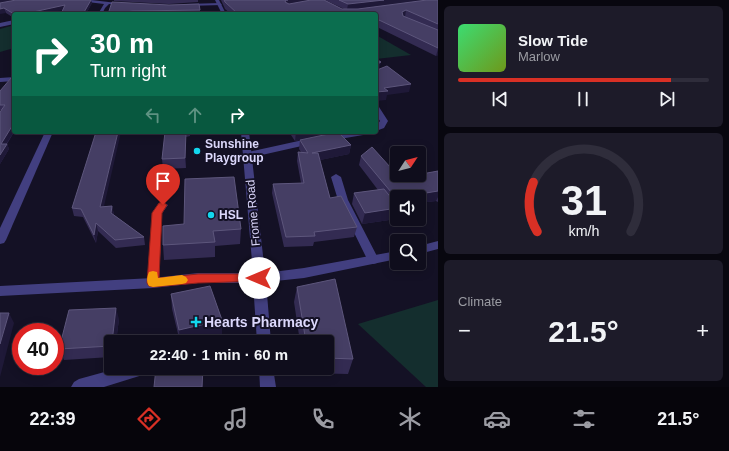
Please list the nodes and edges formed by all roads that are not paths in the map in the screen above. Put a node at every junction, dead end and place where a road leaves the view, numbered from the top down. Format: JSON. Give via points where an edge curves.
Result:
{"nodes":[{"id":1,"x":72,"y":0,"type":"edge"},
{"id":2,"x":219,"y":2,"type":"edge"},
{"id":3,"x":108,"y":3,"type":"junction"},
{"id":4,"x":130,"y":4,"type":"edge"},
{"id":5,"x":177,"y":5,"type":"edge"},
{"id":6,"x":101,"y":12,"type":"edge"},
{"id":7,"x":223,"y":12,"type":"edge"},
{"id":8,"x":12,"y":22,"type":"edge"},
{"id":9,"x":0,"y":25,"type":"edge"},
{"id":10,"x":12,"y":79,"type":"edge"},
{"id":11,"x":0,"y":80,"type":"edge"},
{"id":12,"x":378,"y":112,"type":"edge"},
{"id":13,"x":378,"y":128,"type":"edge"},
{"id":14,"x":48,"y":134,"type":"edge"},
{"id":15,"x":245,"y":134,"type":"edge"},
{"id":16,"x":355,"y":134,"type":"edge"},
{"id":17,"x":248,"y":155,"type":"junction"},
{"id":18,"x":336,"y":177,"type":"dead end"},
{"id":19,"x":163,"y":205,"type":"dead end"},
{"id":20,"x":0,"y":240,"type":"edge"},
{"id":21,"x":438,"y":245,"type":"edge"},
{"id":22,"x":426,"y":248,"type":"edge"},
{"id":23,"x":390,"y":256,"type":"edge"},
{"id":24,"x":374,"y":260,"type":"junction"},
{"id":25,"x":259,"y":278,"type":"junction"},
{"id":26,"x":153,"y":283,"type":"junction"},
{"id":27,"x":0,"y":291,"type":"edge"},
{"id":28,"x":263,"y":335,"type":"edge"},
{"id":29,"x":120,"y":375,"type":"edge"},
{"id":30,"x":267,"y":375,"type":"edge"},
{"id":31,"x":79,"y":387,"type":"edge"},
{"id":32,"x":268,"y":387,"type":"edge"}],
"edges":[{"from":1,"to":3,"type":"street"},
{"from":2,"to":5,"type":"street"},
{"from":2,"to":7,"type":"street"},
{"from":3,"to":4,"type":"street"},
{"from":3,"to":6,"type":"street"},
{"from":8,"to":9,"type":"street"},
{"from":10,"to":11,"type":"street"},
{"from":12,"to":13,"type":"street","via":[[384,121]]},
{"from":14,"to":20,"type":"street"},
{"from":15,"to":17,"type":"street","name":"Frome Road"},
{"from":16,"to":17,"type":"street"},
{"from":17,"to":25,"type":"street","name":"Frome Road"},
{"from":18,"to":24,"type":"street","via":[[343,200]]},
{"from":19,"to":26,"type":"street","via":[[157,213]]},
{"from":21,"to":22,"type":"street"},
{"from":23,"to":24,"type":"street"},
{"from":24,"to":25,"type":"street","via":[[304,273]]},
{"from":25,"to":26,"type":"street","via":[[198,278]]},
{"from":25,"to":28,"type":"street","name":"Frome Road"},
{"from":26,"to":27,"type":"street"},
{"from":29,"to":31,"type":"street"},
{"from":30,"to":32,"type":"street"}]}
